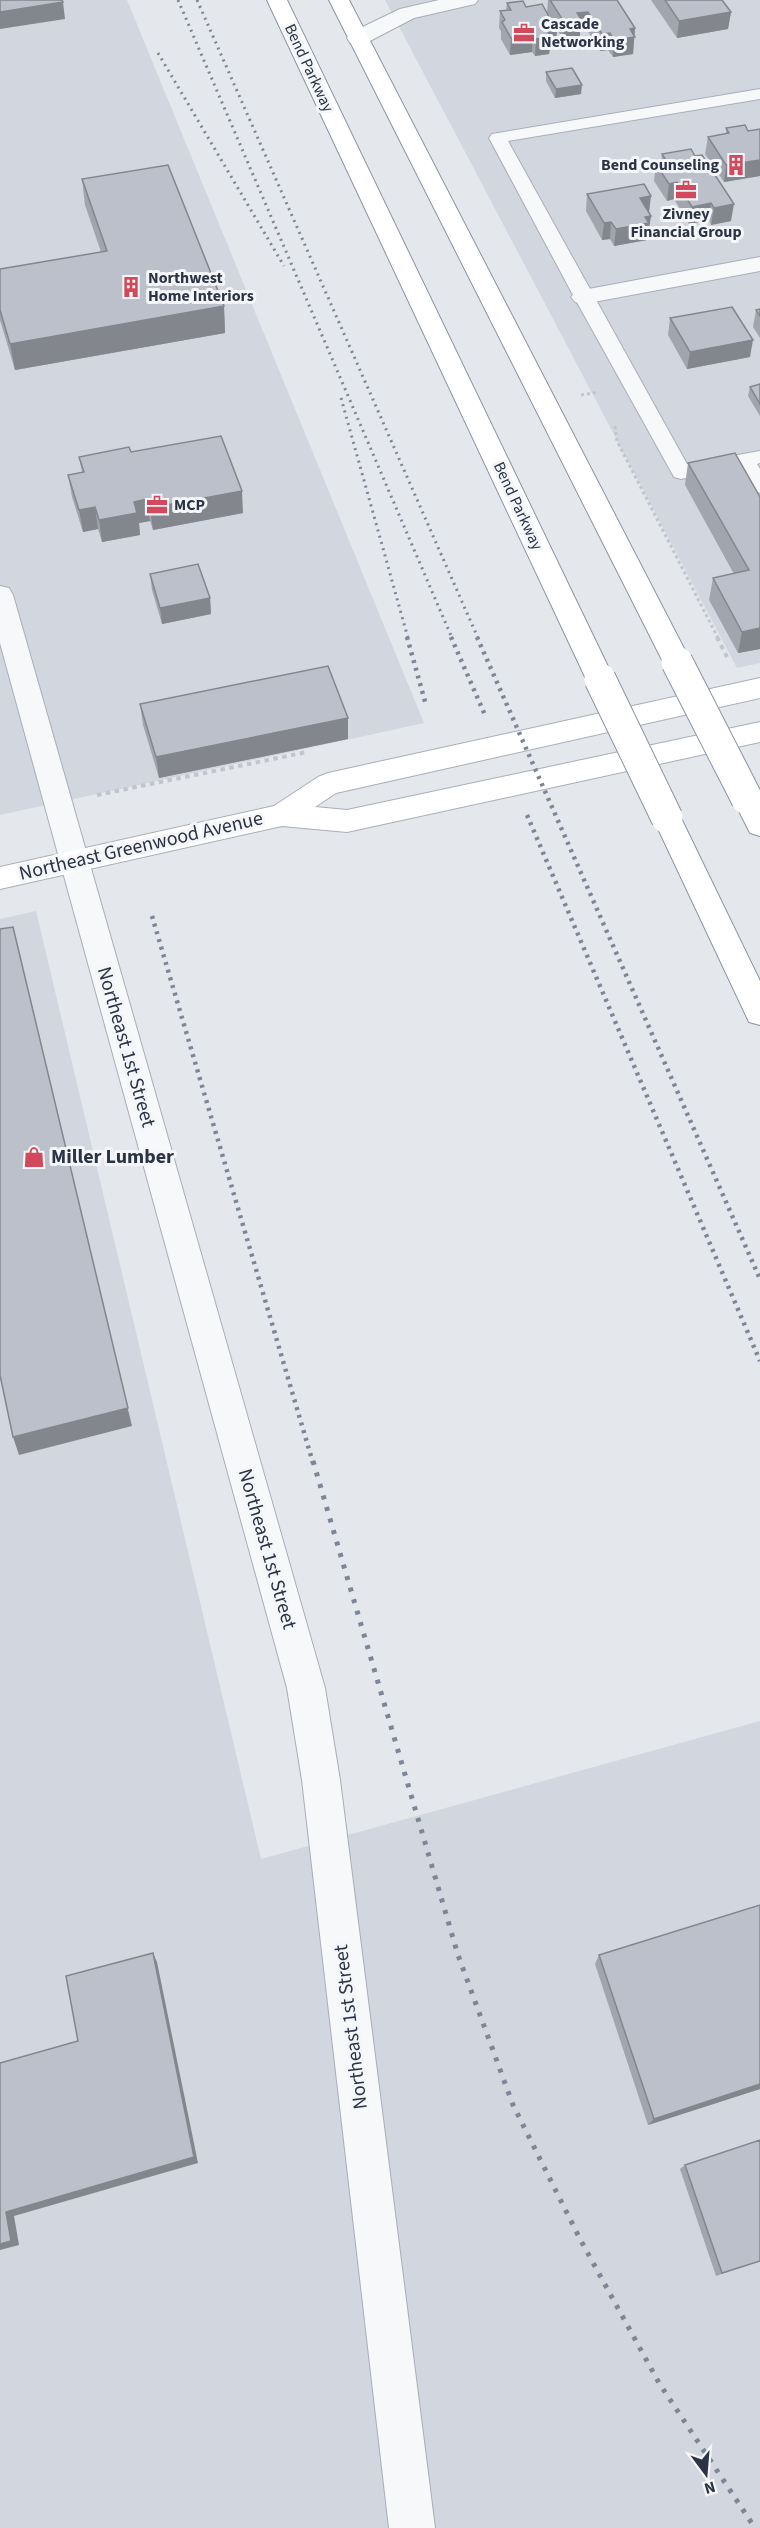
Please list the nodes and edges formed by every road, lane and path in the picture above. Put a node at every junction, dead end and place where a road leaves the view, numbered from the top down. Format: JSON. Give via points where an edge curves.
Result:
{"nodes":[{"id":1,"x":277,"y":0,"type":"edge"},
{"id":2,"x":339,"y":0,"type":"edge"},
{"id":3,"x":468,"y":0,"type":"edge"},
{"id":4,"x":358,"y":38,"type":"junction"},
{"id":5,"x":760,"y":94,"type":"edge"},
{"id":6,"x":760,"y":264,"type":"edge"},
{"id":7,"x":583,"y":297,"type":"junction"},
{"id":8,"x":632,"y":385,"type":"junction"},
{"id":9,"x":753,"y":459,"type":"edge"},
{"id":10,"x":760,"y":486,"type":"edge"},
{"id":11,"x":1,"y":605,"type":"edge"},
{"id":12,"x":731,"y":665,"type":"dead end"},
{"id":13,"x":760,"y":688,"type":"edge"},
{"id":14,"x":760,"y":732,"type":"edge"},
{"id":15,"x":282,"y":815,"type":"junction"},
{"id":16,"x":760,"y":825,"type":"edge"},
{"id":17,"x":74,"y":862,"type":"junction"},
{"id":18,"x":0,"y":878,"type":"edge"},
{"id":19,"x":760,"y":1012,"type":"edge"},
{"id":20,"x":412,"y":2528,"type":"edge"}],
"edges":[{"from":1,"to":19,"type":"main road","name":"Bend Parkway","bridge":true},
{"from":2,"to":4,"type":"main road"},
{"from":3,"to":4,"type":"street","via":[[407,13]]},
{"from":4,"to":16,"type":"main road","bridge":true},
{"from":5,"to":7,"type":"lane","via":[[498,138]]},
{"from":6,"to":7,"type":"street"},
{"from":7,"to":8,"type":"lane"},
{"from":8,"to":9,"type":"lane","via":[[681,472]]},
{"from":8,"to":12,"type":"path","via":[[607,390],[613,401],[617,441]]},
{"from":9,"to":10,"type":"lane"},
{"from":11,"to":17,"type":"street","name":"Northeast 1st Street"},
{"from":13,"to":15,"type":"main road","name":"Northeast Greenwood Avenue","via":[[328,784]]},
{"from":14,"to":15,"type":"main road","name":"Northeast Greenwood Avenue","via":[[347,820]]},
{"from":15,"to":17,"type":"main road","name":"Northeast Greenwood Avenue"},
{"from":17,"to":18,"type":"main road","name":"Northeast Greenwood Avenue"},
{"from":17,"to":20,"type":"street","name":"Northeast 1st Street","via":[[306,1688],[321,1780]]}]}
